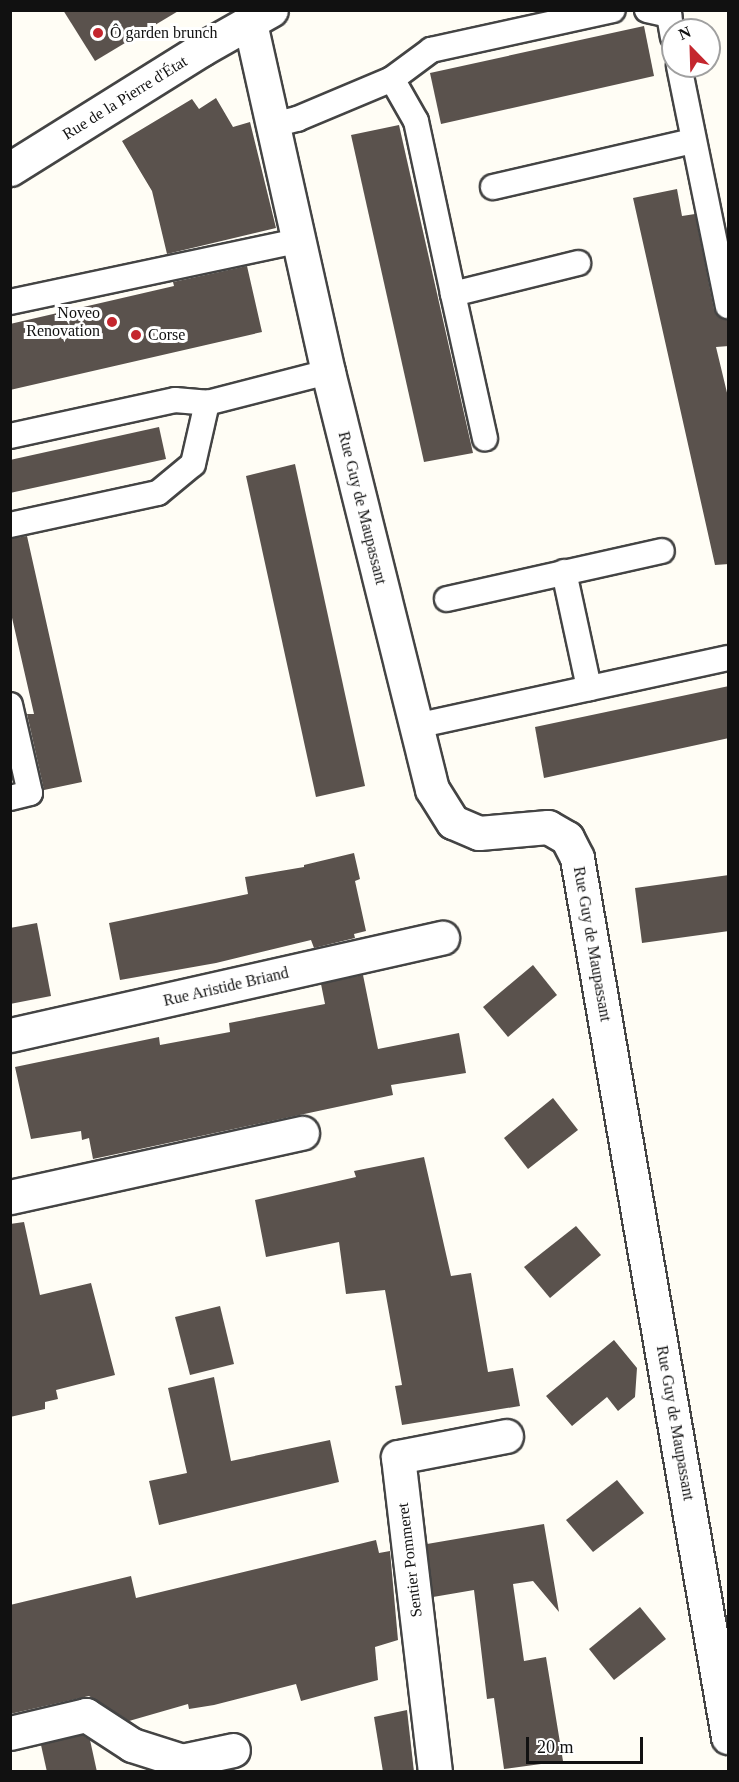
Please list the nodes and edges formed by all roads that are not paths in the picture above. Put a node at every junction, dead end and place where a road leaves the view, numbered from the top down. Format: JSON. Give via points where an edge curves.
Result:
{"nodes":[{"id":1,"x":613,"y":10,"type":"edge"},
{"id":2,"x":647,"y":10,"type":"edge"},
{"id":3,"x":261,"y":17,"type":"edge"},
{"id":4,"x":670,"y":18,"type":"edge"},
{"id":5,"x":680,"y":78,"type":"edge"},
{"id":6,"x":392,"y":79,"type":"junction"},
{"id":7,"x":273,"y":125,"type":"junction"},
{"id":8,"x":693,"y":141,"type":"junction"},
{"id":9,"x":10,"y":169,"type":"edge"},
{"id":10,"x":493,"y":187,"type":"dead end"},
{"id":11,"x":298,"y":241,"type":"junction"},
{"id":12,"x":578,"y":263,"type":"dead end"},
{"id":13,"x":453,"y":294,"type":"junction"},
{"id":14,"x":10,"y":302,"type":"edge"},
{"id":15,"x":729,"y":306,"type":"edge"},
{"id":16,"x":328,"y":372,"type":"junction"},
{"id":17,"x":207,"y":403,"type":"junction"},
{"id":18,"x":10,"y":436,"type":"edge"},
{"id":19,"x":485,"y":438,"type":"dead end"},
{"id":20,"x":10,"y":525,"type":"edge"},
{"id":21,"x":662,"y":551,"type":"dead end"},
{"id":22,"x":564,"y":572,"type":"junction"},
{"id":23,"x":447,"y":599,"type":"dead end"},
{"id":24,"x":729,"y":658,"type":"edge"},
{"id":25,"x":589,"y":688,"type":"junction"},
{"id":26,"x":10,"y":705,"type":"edge"},
{"id":27,"x":416,"y":726,"type":"junction"},
{"id":28,"x":10,"y":798,"type":"edge"},
{"id":29,"x":442,"y":938,"type":"dead end"},
{"id":30,"x":10,"y":1035,"type":"edge"},
{"id":31,"x":302,"y":1133,"type":"dead end"},
{"id":32,"x":10,"y":1197,"type":"edge"},
{"id":33,"x":506,"y":1436,"type":"dead end"},
{"id":34,"x":10,"y":1733,"type":"edge"},
{"id":35,"x":729,"y":1737,"type":"edge"},
{"id":36,"x":233,"y":1750,"type":"dead end"},
{"id":37,"x":435,"y":1772,"type":"edge"}],
"edges":[{"from":1,"to":6,"type":"lane","via":[[431,50]]},
{"from":2,"to":4,"type":"lane"},
{"from":3,"to":7,"type":"street","name":"Rue Guy de Maupassant"},
{"from":3,"to":9,"type":"street","name":"Rue de la Pierre d'État"},
{"from":5,"to":8,"type":"lane"},
{"from":6,"to":7,"type":"lane","via":[[297,119]]},
{"from":6,"to":13,"type":"lane","via":[[416,121]]},
{"from":7,"to":11,"type":"street","name":"Rue Guy de Maupassant"},
{"from":8,"to":10,"type":"lane"},
{"from":8,"to":15,"type":"lane"},
{"from":11,"to":14,"type":"lane"},
{"from":11,"to":16,"type":"street","name":"Rue Guy de Maupassant"},
{"from":12,"to":13,"type":"lane"},
{"from":13,"to":19,"type":"lane"},
{"from":16,"to":17,"type":"lane"},
{"from":16,"to":27,"type":"street","name":"Rue Guy de Maupassant"},
{"from":17,"to":18,"type":"lane","via":[[176,400]]},
{"from":17,"to":20,"type":"lane","via":[[193,464],[158,493]]},
{"from":21,"to":22,"type":"lane"},
{"from":22,"to":23,"type":"lane"},
{"from":22,"to":25,"type":"lane"},
{"from":24,"to":25,"type":"lane"},
{"from":25,"to":27,"type":"lane"},
{"from":26,"to":28,"type":"lane","via":[[30,793]]},
{"from":27,"to":35,"type":"street","name":"Rue Guy de Maupassant","via":[[432,789],[453,822],[479,833],[548,827],[567,838],[577,858]]},
{"from":29,"to":30,"type":"street","name":"Rue Aristide Briand"},
{"from":31,"to":32,"type":"street"},
{"from":33,"to":37,"type":"street","name":"Sentier Pommeret","via":[[398,1457]]},
{"from":34,"to":36,"type":"street","via":[[86,1715],[132,1745],[182,1761]]}]}
